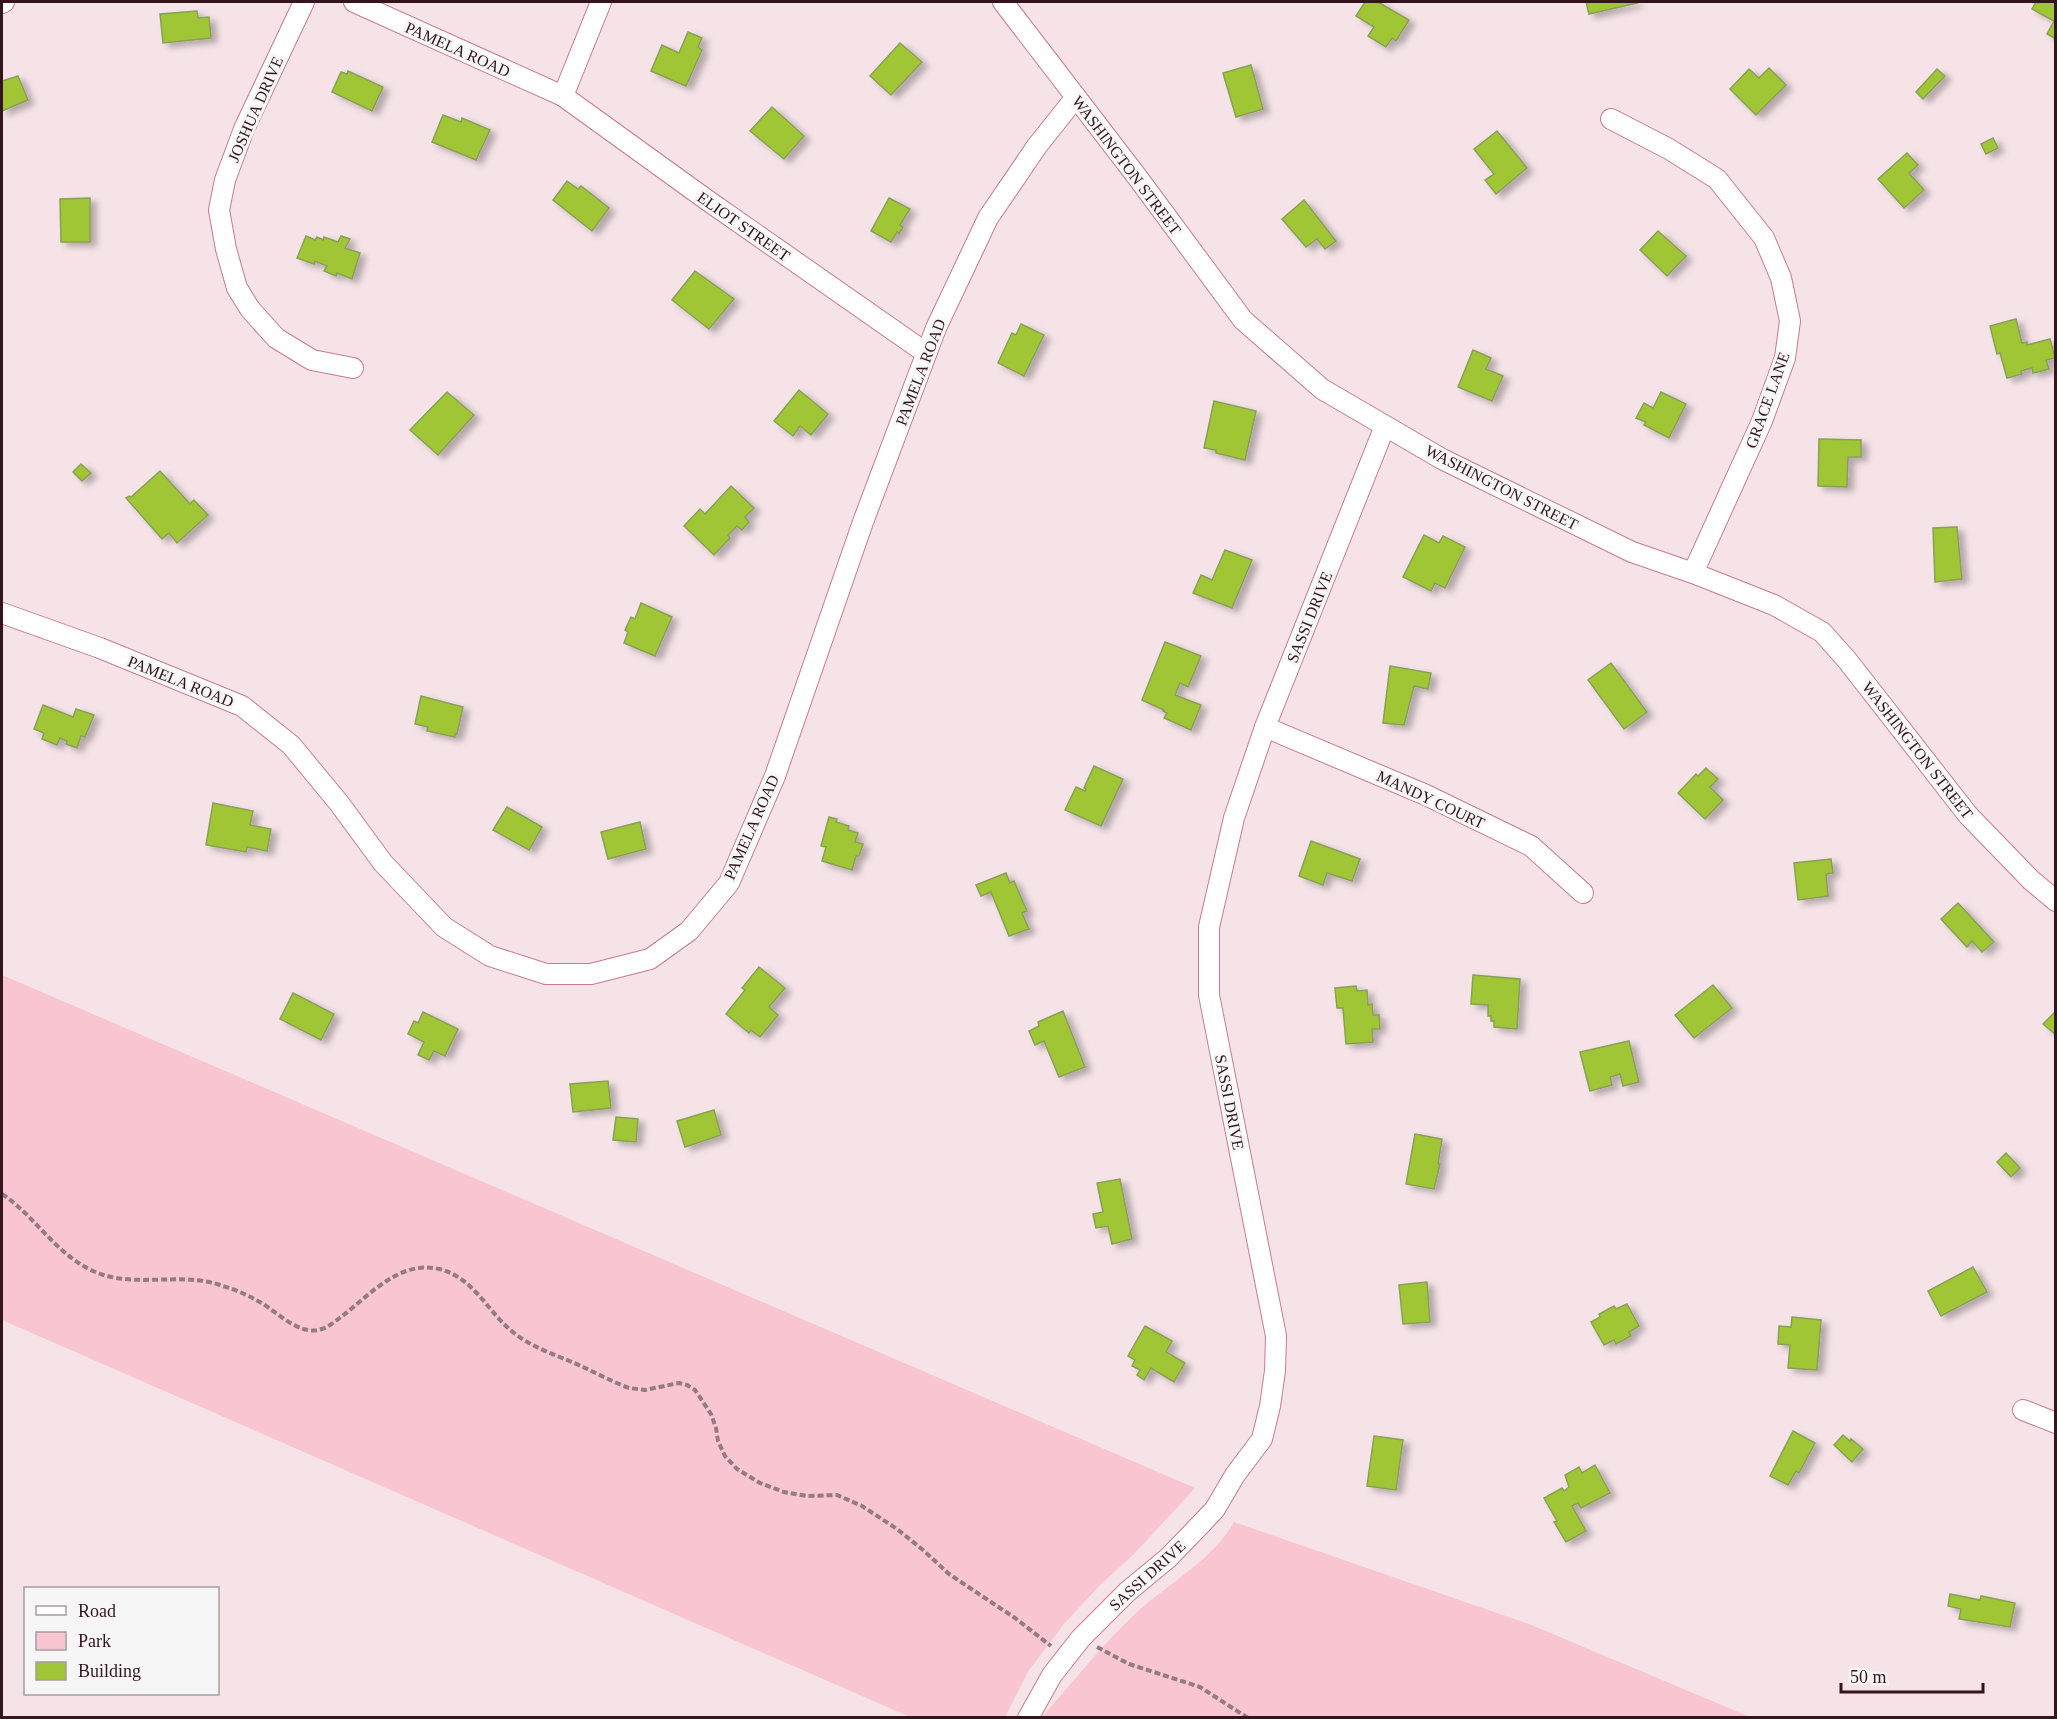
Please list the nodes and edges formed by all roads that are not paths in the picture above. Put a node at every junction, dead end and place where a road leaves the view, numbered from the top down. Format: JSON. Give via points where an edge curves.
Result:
{"nodes":[{"id":1,"x":304,"y":2,"type":"edge"},
{"id":2,"x":354,"y":2,"type":"edge"},
{"id":3,"x":601,"y":2,"type":"edge"},
{"id":4,"x":1003,"y":2,"type":"edge"},
{"id":5,"x":563,"y":96,"type":"junction"},
{"id":6,"x":1076,"y":97,"type":"junction"},
{"id":7,"x":1611,"y":119,"type":"dead end"},
{"id":8,"x":926,"y":353,"type":"junction"},
{"id":9,"x":353,"y":368,"type":"dead end"},
{"id":10,"x":1385,"y":426,"type":"junction"},
{"id":11,"x":1693,"y":573,"type":"junction"},
{"id":12,"x":2,"y":613,"type":"edge"},
{"id":13,"x":1265,"y":727,"type":"junction"},
{"id":14,"x":1583,"y":893,"type":"dead end"},
{"id":15,"x":2055,"y":901,"type":"edge"},
{"id":16,"x":2023,"y":1410,"type":"dead end"},
{"id":17,"x":2055,"y":1423,"type":"edge"},
{"id":18,"x":1028,"y":1718,"type":"edge"}],
"edges":[{"from":1,"to":9,"type":"street","name":"JOSHUA DRIVE","via":[[244,129],[225,180],[219,210],[237,288],[250,309],[276,338],[312,360]]},
{"from":2,"to":5,"type":"street","name":"PAMELA ROAD"},
{"from":3,"to":5,"type":"street"},
{"from":4,"to":6,"type":"street","name":"WASHINGTON STREET"},
{"from":5,"to":8,"type":"street","name":"ELIOT STREET"},
{"from":6,"to":8,"type":"street","name":"PAMELA ROAD","via":[[988,218]]},
{"from":6,"to":10,"type":"street","name":"WASHINGTON STREET","via":[[1243,320],[1322,389]]},
{"from":7,"to":11,"type":"street","name":"GRACE LANE","via":[[1717,179],[1764,238],[1781,278],[1790,321],[1785,358],[1761,421]]},
{"from":8,"to":12,"type":"street","name":"PAMELA ROAD","via":[[775,776],[729,883],[689,931],[650,959],[591,974],[546,974],[490,956],[444,927],[383,864],[291,745],[242,706]]},
{"from":10,"to":11,"type":"street","name":"WASHINGTON STREET","via":[[1442,459],[1632,552]]},
{"from":10,"to":13,"type":"street","name":"SASSI DRIVE"},
{"from":11,"to":15,"type":"street","name":"WASHINGTON STREET","via":[[1774,605],[1822,632],[1968,815]]},
{"from":13,"to":14,"type":"street","name":"MANDY COURT","via":[[1426,795],[1532,846]]},
{"from":13,"to":18,"type":"street","name":"SASSI DRIVE","via":[[1234,818],[1209,927],[1209,994],[1276,1336],[1270,1406],[1262,1439],[1215,1509],[1081,1638],[1052,1675]]},
{"from":16,"to":17,"type":"street"}]}
